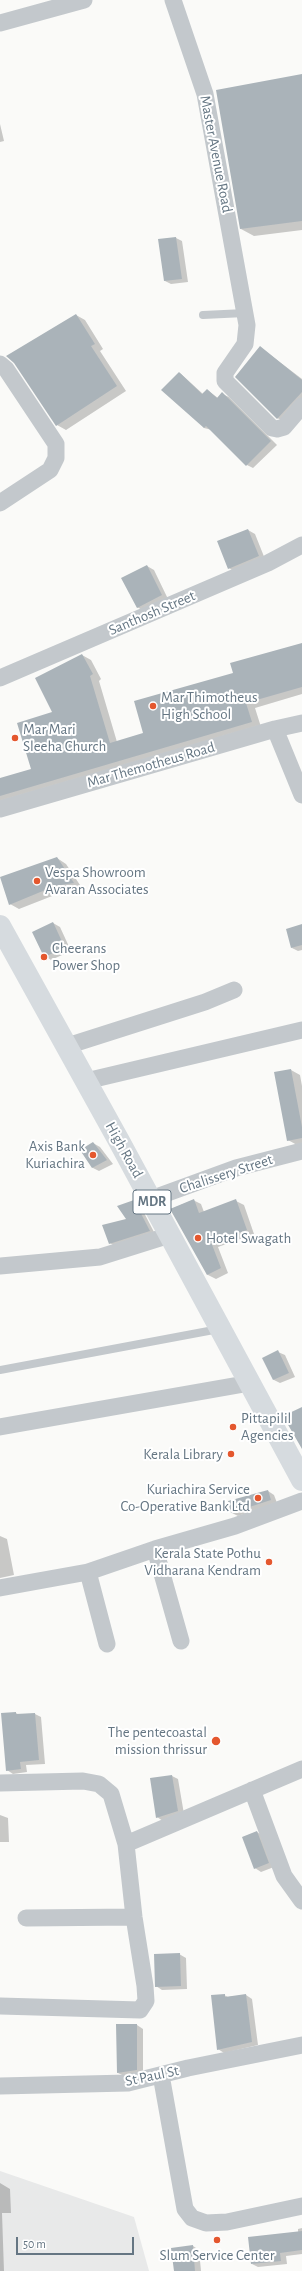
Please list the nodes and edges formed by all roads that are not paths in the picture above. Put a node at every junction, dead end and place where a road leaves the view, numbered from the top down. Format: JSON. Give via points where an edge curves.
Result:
{"nodes":[{"id":1,"x":84,"y":0,"type":"edge"},
{"id":2,"x":173,"y":0,"type":"edge"},
{"id":3,"x":0,"y":23,"type":"edge"},
{"id":4,"x":245,"y":312,"type":"junction"},
{"id":5,"x":202,"y":315,"type":"dead end"},
{"id":6,"x":0,"y":364,"type":"edge"},
{"id":7,"x":302,"y":406,"type":"edge"},
{"id":8,"x":0,"y":502,"type":"edge"},
{"id":9,"x":302,"y":545,"type":"edge"},
{"id":10,"x":0,"y":678,"type":"edge"},
{"id":11,"x":302,"y":723,"type":"edge"},
{"id":12,"x":274,"y":729,"type":"junction"},
{"id":13,"x":302,"y":795,"type":"edge"},
{"id":14,"x":0,"y":809,"type":"edge"},
{"id":15,"x":0,"y":926,"type":"edge"},
{"id":16,"x":234,"y":990,"type":"dead end"},
{"id":17,"x":302,"y":1030,"type":"edge"},
{"id":18,"x":67,"y":1046,"type":"junction"},
{"id":19,"x":86,"y":1081,"type":"junction"},
{"id":20,"x":302,"y":1151,"type":"edge"},
{"id":21,"x":150,"y":1199,"type":"junction"},
{"id":22,"x":170,"y":1235,"type":"junction"},
{"id":23,"x":0,"y":1266,"type":"edge"},
{"id":24,"x":220,"y":1329,"type":"junction"},
{"id":25,"x":0,"y":1370,"type":"edge"},
{"id":26,"x":250,"y":1383,"type":"junction"},
{"id":27,"x":0,"y":1427,"type":"edge"},
{"id":28,"x":302,"y":1480,"type":"edge"},
{"id":29,"x":302,"y":1501,"type":"edge"},
{"id":30,"x":155,"y":1549,"type":"junction"},
{"id":31,"x":88,"y":1572,"type":"junction"},
{"id":32,"x":0,"y":1588,"type":"edge"},
{"id":33,"x":181,"y":1641,"type":"dead end"},
{"id":34,"x":107,"y":1644,"type":"dead end"},
{"id":35,"x":302,"y":1769,"type":"edge"},
{"id":36,"x":0,"y":1783,"type":"edge"},
{"id":37,"x":252,"y":1790,"type":"junction"},
{"id":38,"x":126,"y":1844,"type":"junction"},
{"id":39,"x":302,"y":1901,"type":"edge"},
{"id":40,"x":134,"y":1917,"type":"junction"},
{"id":41,"x":26,"y":1918,"type":"dead end"},
{"id":42,"x":0,"y":2006,"type":"edge"},
{"id":43,"x":302,"y":2045,"type":"edge"},
{"id":44,"x":161,"y":2075,"type":"junction"},
{"id":45,"x":0,"y":2086,"type":"edge"},
{"id":46,"x":302,"y":2206,"type":"edge"}],
"edges":[{"from":1,"to":3,"type":"street"},
{"from":2,"to":4,"type":"street","name":"Master Avenue Road","via":[[205,94]]},
{"from":4,"to":5,"type":"lane"},
{"from":4,"to":7,"type":"street","via":[[245,344],[225,373],[225,381],[272,428],[284,427]]},
{"from":6,"to":8,"type":"street","via":[[6,369],[56,444],[56,458],[50,470]]},
{"from":9,"to":10,"type":"street","name":"Santhosh Street","via":[[268,563]]},
{"from":11,"to":12,"type":"street","name":"Mar Themotheus Road"},
{"from":12,"to":13,"type":"street"},
{"from":12,"to":14,"type":"street","name":"Mar Themotheus Road"},
{"from":15,"to":18,"type":"main road","name":"High Road","number":"MDR"},
{"from":16,"to":18,"type":"street","via":[[205,1002]]},
{"from":17,"to":19,"type":"street"},
{"from":18,"to":19,"type":"main road","name":"High Road","number":"MDR"},
{"from":19,"to":21,"type":"main road","name":"High Road","number":"MDR"},
{"from":20,"to":21,"type":"street","name":"Chalissery Street","via":[[236,1168]]},
{"from":21,"to":22,"type":"main road","name":"High Road","number":"MDR"},
{"from":22,"to":23,"type":"street","via":[[100,1257]]},
{"from":22,"to":24,"type":"main road","name":"High Road","number":"MDR"},
{"from":24,"to":25,"type":"lane"},
{"from":24,"to":26,"type":"main road","name":"High Road","number":"MDR"},
{"from":26,"to":27,"type":"street"},
{"from":26,"to":28,"type":"main road","name":"High Road","number":"MDR"},
{"from":29,"to":30,"type":"street","via":[[235,1526]]},
{"from":30,"to":31,"type":"street"},
{"from":30,"to":33,"type":"street"},
{"from":31,"to":32,"type":"street"},
{"from":31,"to":34,"type":"street"},
{"from":35,"to":37,"type":"street"},
{"from":36,"to":38,"type":"street","via":[[99,1784],[111,1794]]},
{"from":37,"to":38,"type":"street"},
{"from":37,"to":39,"type":"street","via":[[284,1876]]},
{"from":38,"to":40,"type":"street"},
{"from":40,"to":41,"type":"street"},
{"from":40,"to":42,"type":"street","via":[[146,2001],[140,2010]]},
{"from":43,"to":44,"type":"street","name":"St Paul St"},
{"from":44,"to":45,"type":"street","name":"St Paul St","via":[[128,2083]]},
{"from":44,"to":46,"type":"street","via":[[185,2209],[192,2218],[206,2223],[227,2222]]}]}
